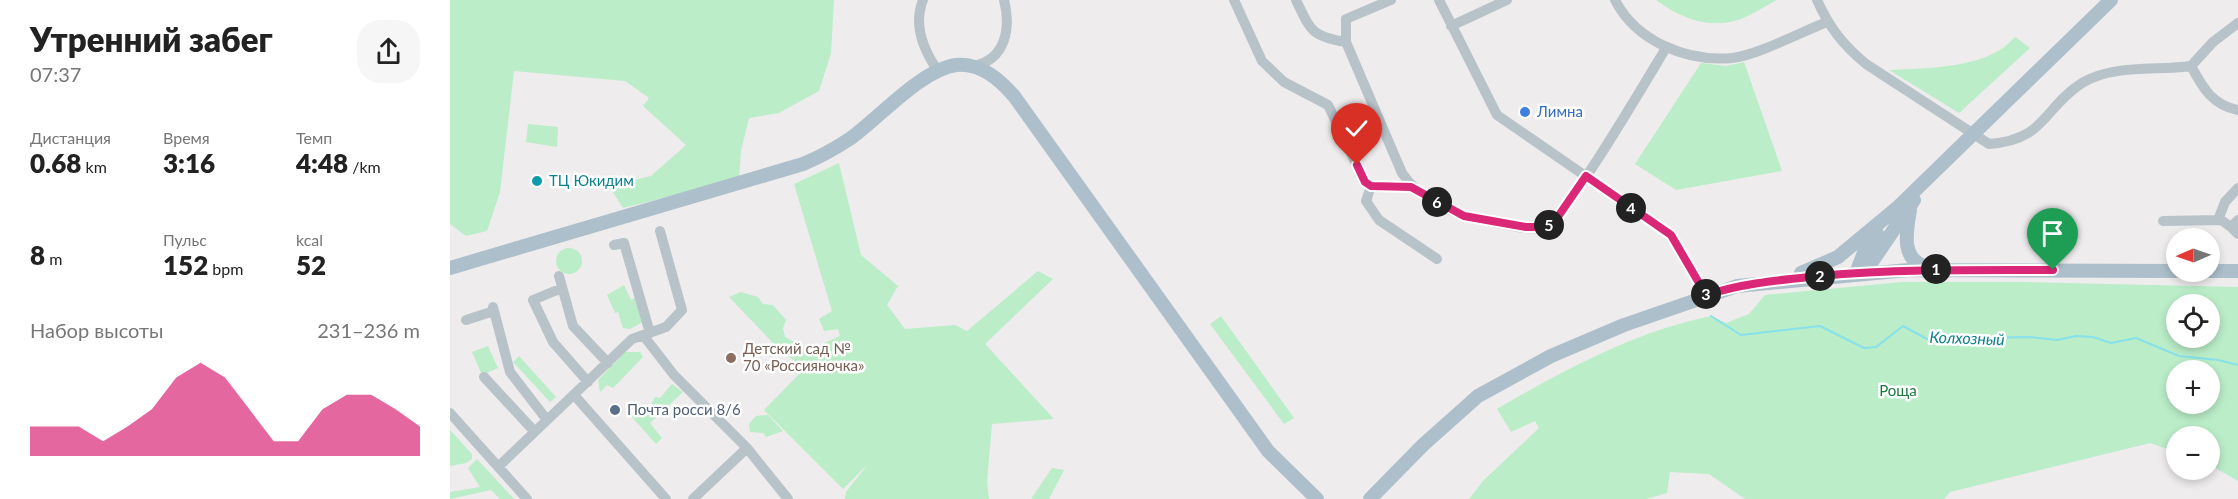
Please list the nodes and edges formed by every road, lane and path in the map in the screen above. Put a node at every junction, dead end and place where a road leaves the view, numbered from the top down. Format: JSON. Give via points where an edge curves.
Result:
{"nodes":[{"id":1,"x":923,"y":0,"type":"edge"},
{"id":2,"x":1004,"y":0,"type":"edge"},
{"id":3,"x":1234,"y":0,"type":"edge"},
{"id":4,"x":1296,"y":0,"type":"edge"},
{"id":5,"x":1390,"y":0,"type":"edge"},
{"id":6,"x":1439,"y":0,"type":"edge"},
{"id":7,"x":1507,"y":0,"type":"edge"},
{"id":8,"x":1615,"y":0,"type":"edge"},
{"id":9,"x":1817,"y":0,"type":"edge"},
{"id":10,"x":2111,"y":0,"type":"edge"},
{"id":11,"x":1827,"y":22,"type":"junction"},
{"id":12,"x":2238,"y":23,"type":"edge"},
{"id":13,"x":1451,"y":26,"type":"junction"},
{"id":14,"x":1346,"y":42,"type":"junction"},
{"id":15,"x":1666,"y":48,"type":"junction"},
{"id":16,"x":973,"y":66,"type":"junction"},
{"id":17,"x":2192,"y":66,"type":"junction"},
{"id":18,"x":938,"y":71,"type":"junction"},
{"id":19,"x":2238,"y":110,"type":"edge"},
{"id":20,"x":1973,"y":133,"type":"junction"},
{"id":21,"x":1586,"y":176,"type":"junction"},
{"id":22,"x":1371,"y":186,"type":"junction"},
{"id":23,"x":1411,"y":187,"type":"junction"},
{"id":24,"x":2238,"y":188,"type":"edge"},
{"id":25,"x":1904,"y":207,"type":"junction"},
{"id":26,"x":2218,"y":220,"type":"junction"},
{"id":27,"x":2163,"y":221,"type":"dead end"},
{"id":28,"x":2236,"y":227,"type":"edge"},
{"id":29,"x":660,"y":231,"type":"dead end"},
{"id":30,"x":614,"y":245,"type":"dead end"},
{"id":31,"x":1437,"y":259,"type":"dead end"},
{"id":32,"x":450,"y":268,"type":"edge"},
{"id":33,"x":1935,"y":269,"type":"junction"},
{"id":34,"x":2166,"y":271,"type":"edge"},
{"id":35,"x":2220,"y":271,"type":"edge"},
{"id":36,"x":2238,"y":271,"type":"edge"},
{"id":37,"x":1861,"y":272,"type":"junction"},
{"id":38,"x":559,"y":276,"type":"dead end"},
{"id":39,"x":1785,"y":279,"type":"junction"},
{"id":40,"x":562,"y":288,"type":"junction"},
{"id":41,"x":1706,"y":295,"type":"junction"},
{"id":42,"x":466,"y":320,"type":"dead end"},
{"id":43,"x":647,"y":334,"type":"junction"},
{"id":44,"x":608,"y":363,"type":"junction"},
{"id":45,"x":484,"y":377,"type":"dead end"},
{"id":46,"x":588,"y":382,"type":"junction"},
{"id":47,"x":575,"y":396,"type":"junction"},
{"id":48,"x":450,"y":412,"type":"edge"},
{"id":49,"x":547,"y":420,"type":"junction"},
{"id":50,"x":534,"y":431,"type":"junction"},
{"id":51,"x":747,"y":448,"type":"junction"},
{"id":52,"x":498,"y":467,"type":"junction"},
{"id":53,"x":527,"y":499,"type":"edge"},
{"id":54,"x":666,"y":499,"type":"edge"},
{"id":55,"x":693,"y":499,"type":"edge"},
{"id":56,"x":788,"y":499,"type":"edge"},
{"id":57,"x":1317,"y":499,"type":"edge"},
{"id":58,"x":1370,"y":499,"type":"edge"}],
"edges":[{"from":1,"to":18,"type":"street","via":[[920,30],[929,58]]},
{"from":2,"to":16,"type":"street","via":[[1007,26],[1003,45],[991,60]]},
{"from":3,"to":22,"type":"street","via":[[1262,61],[1284,82],[1328,105],[1365,182]]},
{"from":4,"to":14,"type":"street","via":[[1311,31],[1320,38]]},
{"from":5,"to":14,"type":"street","via":[[1346,19]]},
{"from":6,"to":13,"type":"street"},
{"from":7,"to":13,"type":"street"},
{"from":8,"to":15,"type":"street","via":[[1635,28]]},
{"from":9,"to":11,"type":"street"},
{"from":10,"to":20,"type":"main road"},
{"from":11,"to":15,"type":"street","via":[[1732,58]]},
{"from":11,"to":20,"type":"street","via":[[1866,64]]},
{"from":12,"to":17,"type":"street","via":[[2213,42]]},
{"from":13,"to":21,"type":"street","via":[[1497,115]]},
{"from":14,"to":23,"type":"street"},
{"from":15,"to":21,"type":"street"},
{"from":16,"to":18,"type":"main road"},
{"from":16,"to":57,"type":"main road","via":[[990,74],[1014,96],[1268,451]]},
{"from":17,"to":19,"type":"street","via":[[2210,97],[2223,107]]},
{"from":17,"to":20,"type":"street","via":[[2134,70],[2092,79],[2066,97],[2038,128],[2006,143],[1989,144]]},
{"from":18,"to":32,"type":"main road","via":[[850,138],[803,164]]},
{"from":20,"to":25,"type":"main road"},
{"from":21,"to":23,"type":"street","via":[[1555,221],[1546,227],[1464,216]]},
{"from":21,"to":41,"type":"street","via":[[1671,235]]},
{"from":22,"to":23,"type":"street"},
{"from":22,"to":31,"type":"street","via":[[1366,201],[1379,220]]},
{"from":24,"to":26,"type":"street","via":[[2225,202]]},
{"from":25,"to":33,"type":"main road","via":[[1909,254],[1922,267]]},
{"from":25,"to":37,"type":"main road","via":[[1864,250]]},
{"from":25,"to":39,"type":"main road","via":[[1838,257]]},
{"from":26,"to":27,"type":"street"},
{"from":26,"to":28,"type":"street"},
{"from":29,"to":43,"type":"street","via":[[682,310],[666,327]]},
{"from":30,"to":43,"type":"street","via":[[624,243]]},
{"from":33,"to":34,"type":"main road"},
{"from":33,"to":37,"type":"main road"},
{"from":35,"to":36,"type":"main road"},
{"from":37,"to":39,"type":"main road"},
{"from":38,"to":40,"type":"street"},
{"from":39,"to":41,"type":"main road"},
{"from":40,"to":44,"type":"street","via":[[573,326]]},
{"from":40,"to":46,"type":"street","via":[[533,300],[553,342]]},
{"from":41,"to":58,"type":"main road","via":[[1551,356],[1478,396]]},
{"from":42,"to":49,"type":"street","via":[[494,309],[510,372]]},
{"from":43,"to":44,"type":"street","via":[[632,339]]},
{"from":43,"to":51,"type":"street","via":[[674,375]]},
{"from":44,"to":46,"type":"street"},
{"from":45,"to":50,"type":"street"},
{"from":46,"to":47,"type":"street"},
{"from":47,"to":49,"type":"street"},
{"from":47,"to":54,"type":"street"},
{"from":48,"to":52,"type":"street"},
{"from":49,"to":50,"type":"street"},
{"from":50,"to":52,"type":"street"},
{"from":51,"to":55,"type":"street"},
{"from":51,"to":56,"type":"street"},
{"from":52,"to":53,"type":"street"}]}
